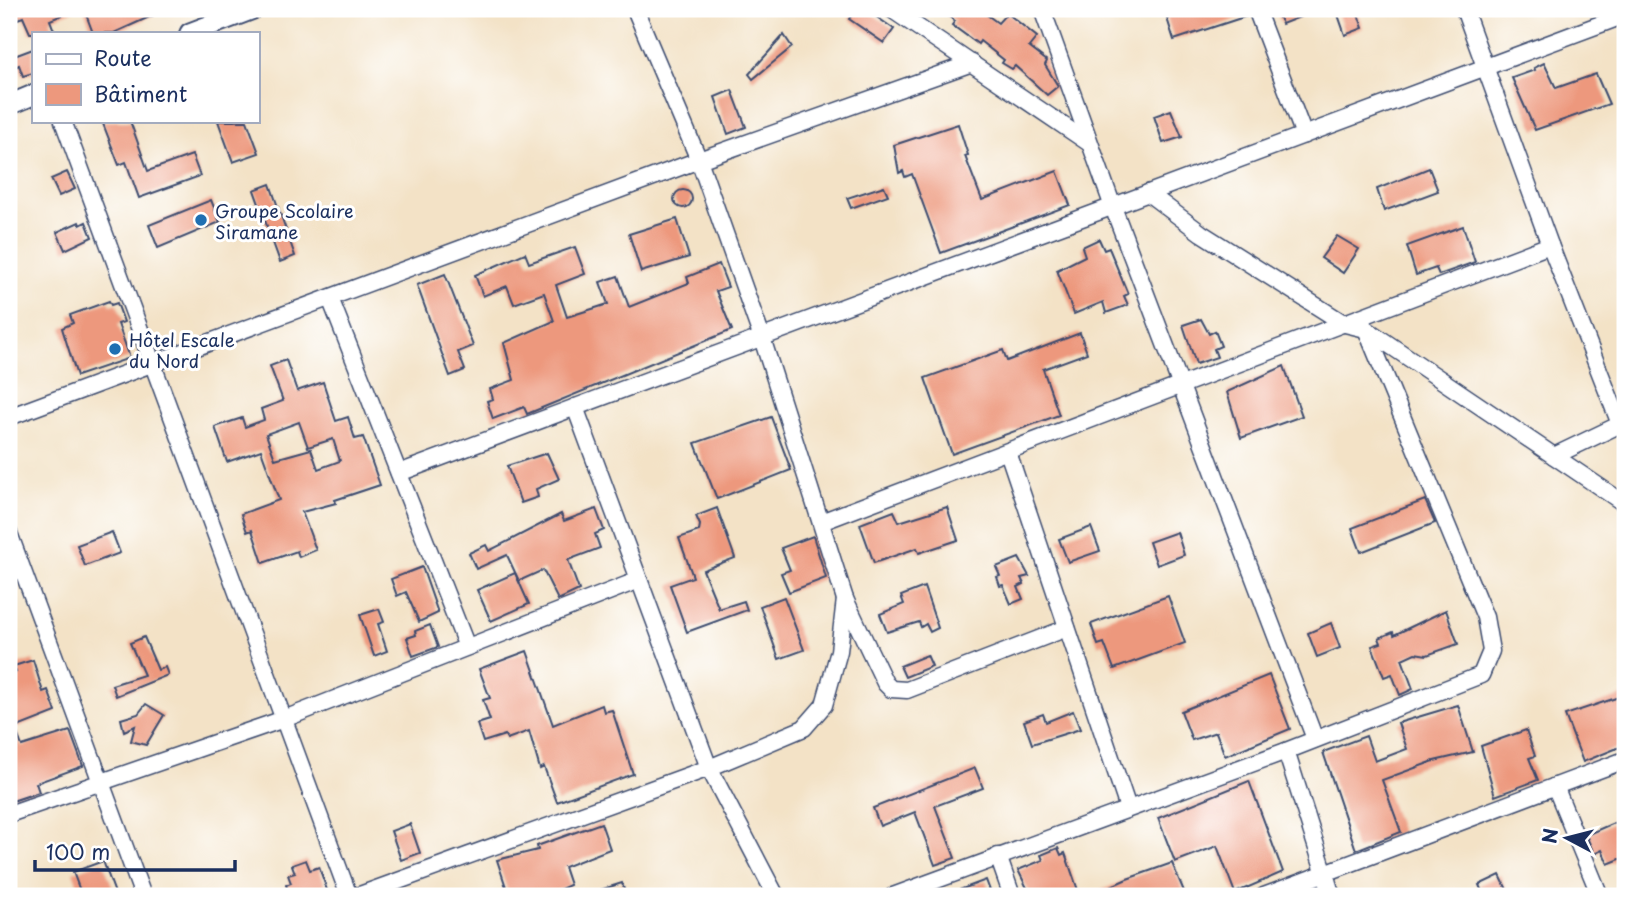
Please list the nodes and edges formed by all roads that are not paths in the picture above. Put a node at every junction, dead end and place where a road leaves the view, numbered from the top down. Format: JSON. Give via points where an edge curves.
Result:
{"nodes":[{"id":1,"x":253,"y":9,"type":"edge"},
{"id":2,"x":635,"y":9,"type":"edge"},
{"id":3,"x":891,"y":9,"type":"edge"},
{"id":4,"x":1042,"y":9,"type":"edge"},
{"id":5,"x":1256,"y":9,"type":"edge"},
{"id":6,"x":1464,"y":9,"type":"edge"},
{"id":7,"x":1625,"y":15,"type":"edge"},
{"id":8,"x":193,"y":32,"type":"edge"},
{"id":9,"x":972,"y":63,"type":"junction"},
{"id":10,"x":1485,"y":67,"type":"junction"},
{"id":11,"x":32,"y":95,"type":"edge"},
{"id":12,"x":9,"y":105,"type":"edge"},
{"id":13,"x":63,"y":122,"type":"edge"},
{"id":14,"x":1304,"y":135,"type":"junction"},
{"id":15,"x":1089,"y":143,"type":"junction"},
{"id":16,"x":699,"y":160,"type":"junction"},
{"id":17,"x":1148,"y":193,"type":"junction"},
{"id":18,"x":1113,"y":207,"type":"junction"},
{"id":19,"x":1550,"y":245,"type":"junction"},
{"id":20,"x":330,"y":298,"type":"junction"},
{"id":21,"x":1345,"y":324,"type":"junction"},
{"id":22,"x":1366,"y":329,"type":"junction"},
{"id":23,"x":762,"y":338,"type":"junction"},
{"id":24,"x":153,"y":365,"type":"junction"},
{"id":25,"x":1182,"y":387,"type":"junction"},
{"id":26,"x":575,"y":407,"type":"junction"},
{"id":27,"x":9,"y":417,"type":"edge"},
{"id":28,"x":1623,"y":423,"type":"edge"},
{"id":29,"x":1008,"y":452,"type":"junction"},
{"id":30,"x":1554,"y":456,"type":"junction"},
{"id":31,"x":399,"y":473,"type":"junction"},
{"id":32,"x":1625,"y":505,"type":"edge"},
{"id":33,"x":821,"y":522,"type":"junction"},
{"id":34,"x":9,"y":533,"type":"edge"},
{"id":35,"x":639,"y":580,"type":"junction"},
{"id":36,"x":845,"y":599,"type":"junction"},
{"id":37,"x":1067,"y":628,"type":"junction"},
{"id":38,"x":467,"y":647,"type":"junction"},
{"id":39,"x":284,"y":719,"type":"junction"},
{"id":40,"x":1315,"y":739,"type":"junction"},
{"id":41,"x":1286,"y":751,"type":"junction"},
{"id":42,"x":1625,"y":760,"type":"edge"},
{"id":43,"x":709,"y":768,"type":"junction"},
{"id":44,"x":101,"y":782,"type":"junction"},
{"id":45,"x":1555,"y":786,"type":"junction"},
{"id":46,"x":1128,"y":808,"type":"junction"},
{"id":47,"x":9,"y":814,"type":"edge"},
{"id":48,"x":998,"y":856,"type":"junction"},
{"id":49,"x":1324,"y":874,"type":"junction"},
{"id":50,"x":143,"y":896,"type":"edge"},
{"id":51,"x":349,"y":896,"type":"edge"},
{"id":52,"x":357,"y":896,"type":"edge"},
{"id":53,"x":776,"y":896,"type":"edge"},
{"id":54,"x":892,"y":896,"type":"edge"},
{"id":55,"x":1012,"y":896,"type":"edge"},
{"id":56,"x":1264,"y":896,"type":"edge"},
{"id":57,"x":1332,"y":896,"type":"edge"},
{"id":58,"x":1600,"y":896,"type":"edge"}],
"edges":[{"from":1,"to":8,"type":"main road"},
{"from":2,"to":16,"type":"street"},
{"from":3,"to":9,"type":"street"},
{"from":4,"to":15,"type":"street"},
{"from":5,"to":14,"type":"street"},
{"from":6,"to":10,"type":"street"},
{"from":7,"to":10,"type":"street"},
{"from":9,"to":15,"type":"street"},
{"from":9,"to":16,"type":"street"},
{"from":10,"to":14,"type":"street"},
{"from":10,"to":19,"type":"street"},
{"from":11,"to":12,"type":"main road"},
{"from":13,"to":24,"type":"street"},
{"from":14,"to":17,"type":"street"},
{"from":15,"to":18,"type":"street"},
{"from":16,"to":20,"type":"street"},
{"from":16,"to":23,"type":"street"},
{"from":17,"to":18,"type":"street"},
{"from":17,"to":21,"type":"street","via":[[1201,233]]},
{"from":18,"to":23,"type":"street"},
{"from":18,"to":25,"type":"street"},
{"from":19,"to":21,"type":"street"},
{"from":19,"to":28,"type":"street"},
{"from":20,"to":24,"type":"street"},
{"from":20,"to":31,"type":"street"},
{"from":21,"to":22,"type":"street"},
{"from":21,"to":25,"type":"street"},
{"from":22,"to":30,"type":"street"},
{"from":22,"to":40,"type":"street","via":[[1485,617],[1492,651],[1481,675]]},
{"from":23,"to":26,"type":"street"},
{"from":23,"to":33,"type":"street"},
{"from":24,"to":27,"type":"street"},
{"from":24,"to":39,"type":"street"},
{"from":25,"to":29,"type":"street"},
{"from":25,"to":40,"type":"street"},
{"from":26,"to":31,"type":"street"},
{"from":26,"to":35,"type":"street"},
{"from":28,"to":30,"type":"street"},
{"from":29,"to":33,"type":"street"},
{"from":29,"to":37,"type":"street"},
{"from":30,"to":32,"type":"street"},
{"from":31,"to":38,"type":"street"},
{"from":33,"to":36,"type":"street"},
{"from":34,"to":44,"type":"street"},
{"from":35,"to":38,"type":"street"},
{"from":35,"to":43,"type":"street"},
{"from":36,"to":37,"type":"street","via":[[891,689],[907,690]]},
{"from":36,"to":43,"type":"street","via":[[839,651],[824,705],[804,729]]},
{"from":37,"to":46,"type":"street"},
{"from":38,"to":39,"type":"street"},
{"from":39,"to":44,"type":"street"},
{"from":39,"to":51,"type":"street"},
{"from":40,"to":41,"type":"street"},
{"from":41,"to":46,"type":"street"},
{"from":41,"to":49,"type":"street"},
{"from":42,"to":45,"type":"street"},
{"from":43,"to":52,"type":"street"},
{"from":43,"to":53,"type":"street"},
{"from":44,"to":47,"type":"street"},
{"from":44,"to":50,"type":"street"},
{"from":45,"to":49,"type":"street"},
{"from":45,"to":58,"type":"street"},
{"from":46,"to":48,"type":"street"},
{"from":48,"to":54,"type":"street"},
{"from":48,"to":55,"type":"street"},
{"from":49,"to":56,"type":"street"},
{"from":49,"to":57,"type":"street"}]}
